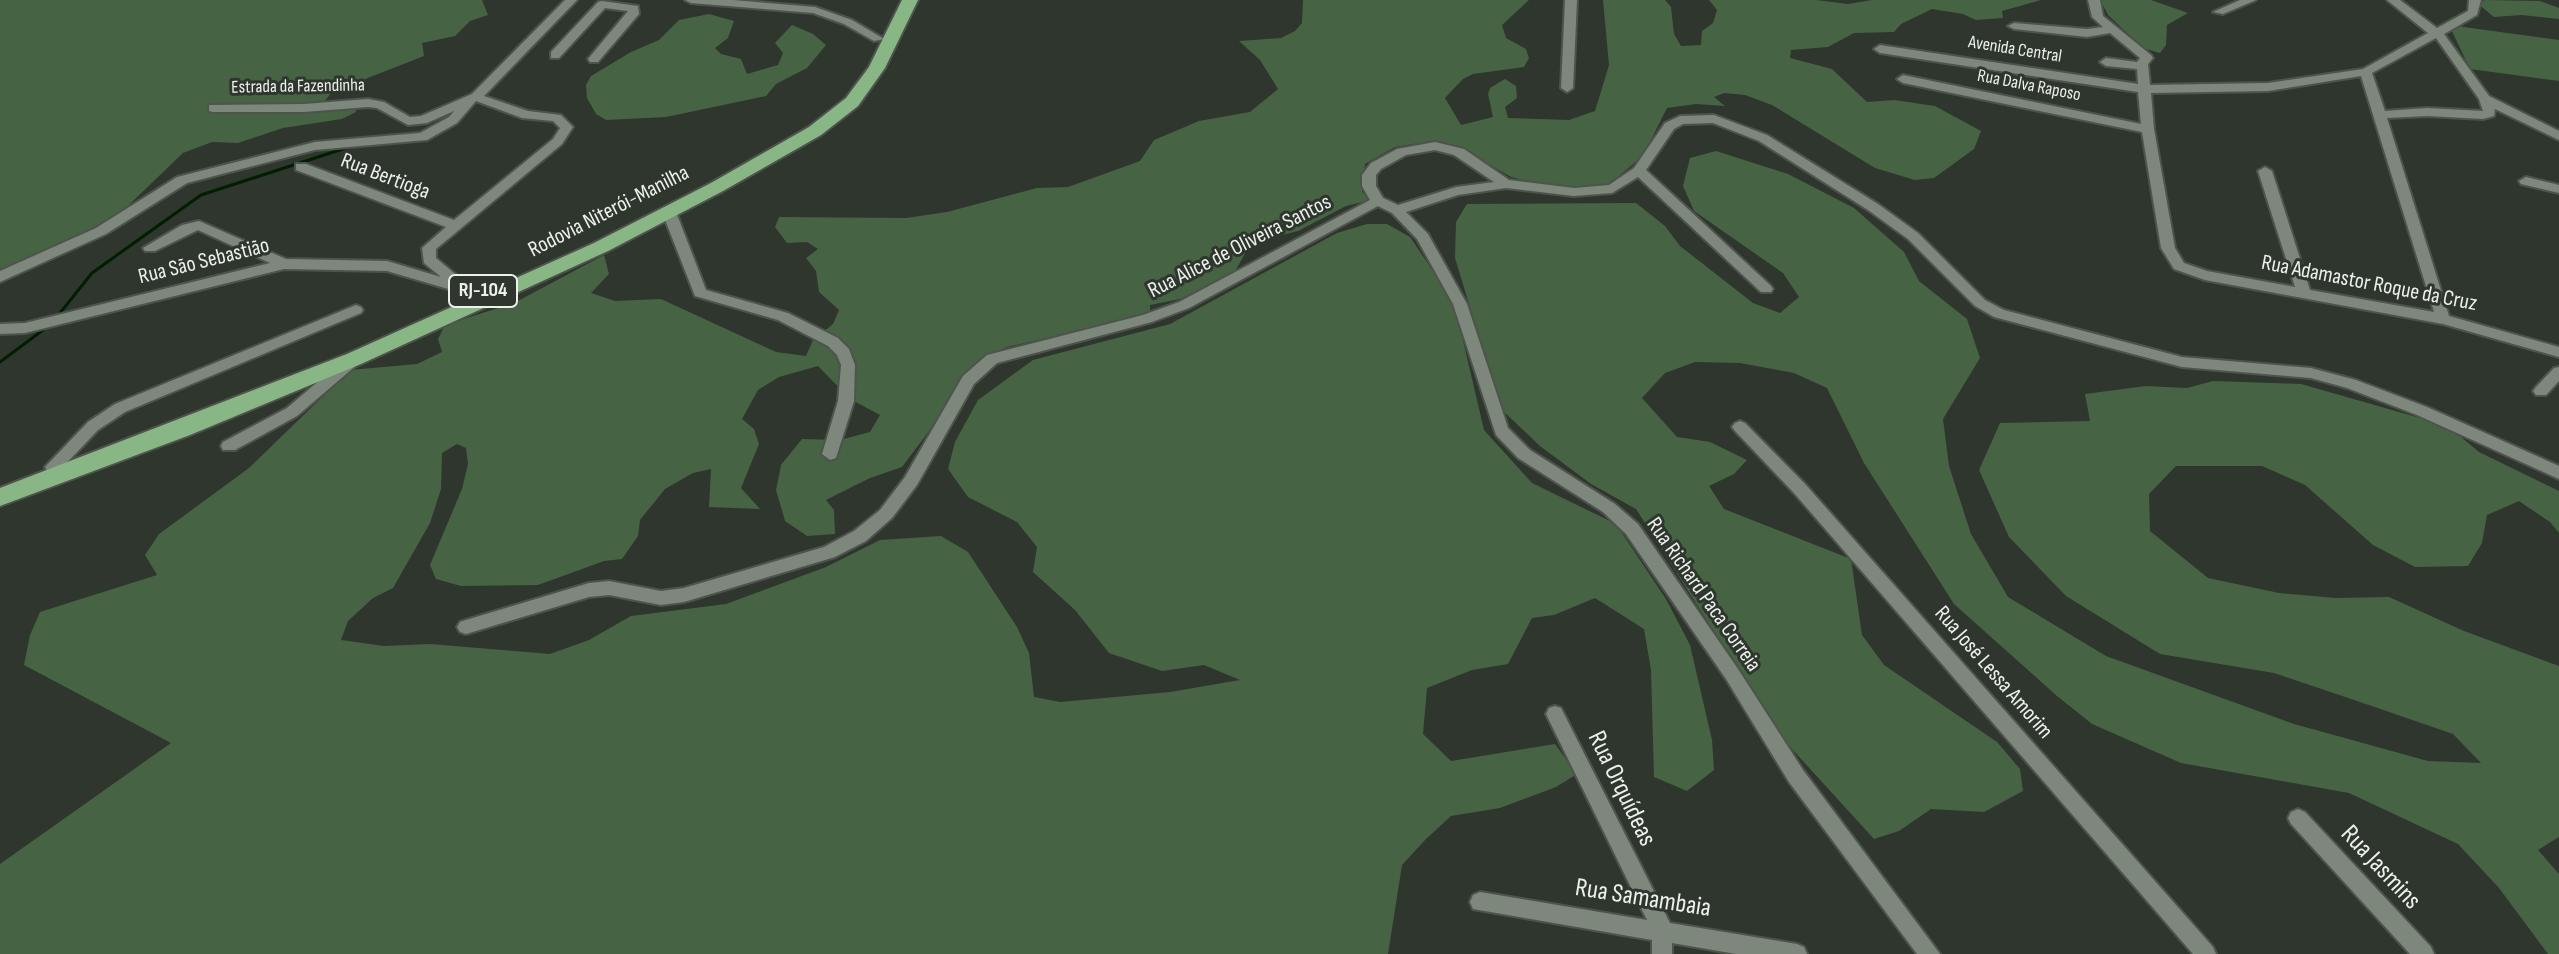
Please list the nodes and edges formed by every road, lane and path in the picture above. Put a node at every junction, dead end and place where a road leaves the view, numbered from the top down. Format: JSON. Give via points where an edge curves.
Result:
{"nodes":[{"id":1,"x":691,"y":0,"type":"edge"},
{"id":2,"x":894,"y":0,"type":"edge"},
{"id":3,"x":910,"y":0,"type":"edge"},
{"id":4,"x":1571,"y":0,"type":"edge"},
{"id":5,"x":2094,"y":0,"type":"edge"},
{"id":6,"x":2250,"y":0,"type":"edge"},
{"id":7,"x":2393,"y":0,"type":"edge"},
{"id":8,"x":2475,"y":0,"type":"edge"},
{"id":9,"x":569,"y":1,"type":"edge"},
{"id":10,"x":601,"y":2,"type":"edge"},
{"id":11,"x":762,"y":3,"type":"edge"},
{"id":12,"x":2219,"y":12,"type":"dead end"},
{"id":13,"x":2014,"y":26,"type":"dead end"},
{"id":14,"x":2112,"y":29,"type":"junction"},
{"id":15,"x":2436,"y":32,"type":"junction"},
{"id":16,"x":878,"y":39,"type":"junction"},
{"id":17,"x":1880,"y":49,"type":"dead end"},
{"id":18,"x":555,"y":55,"type":"dead end"},
{"id":19,"x":594,"y":59,"type":"dead end"},
{"id":20,"x":2106,"y":62,"type":"dead end"},
{"id":21,"x":2143,"y":66,"type":"junction"},
{"id":22,"x":2366,"y":72,"type":"junction"},
{"id":23,"x":1903,"y":79,"type":"dead end"},
{"id":24,"x":1567,"y":88,"type":"dead end"},
{"id":25,"x":2144,"y":89,"type":"junction"},
{"id":26,"x":473,"y":99,"type":"junction"},
{"id":27,"x":2485,"y":99,"type":"junction"},
{"id":28,"x":213,"y":108,"type":"dead end"},
{"id":29,"x":2380,"y":115,"type":"junction"},
{"id":30,"x":2148,"y":129,"type":"junction"},
{"id":31,"x":2559,"y":136,"type":"edge"},
{"id":32,"x":423,"y":137,"type":"joint"},
{"id":33,"x":301,"y":167,"type":"dead end"},
{"id":34,"x":1639,"y":171,"type":"junction"},
{"id":35,"x":2265,"y":171,"type":"dead end"},
{"id":36,"x":2526,"y":181,"type":"dead end"},
{"id":37,"x":1506,"y":184,"type":"junction"},
{"id":38,"x":2559,"y":189,"type":"edge"},
{"id":39,"x":1378,"y":201,"type":"junction"},
{"id":40,"x":1397,"y":210,"type":"junction"},
{"id":41,"x":669,"y":212,"type":"junction"},
{"id":42,"x":455,"y":225,"type":"junction"},
{"id":43,"x":150,"y":248,"type":"dead end"},
{"id":44,"x":284,"y":264,"type":"junction"},
{"id":45,"x":0,"y":277,"type":"edge"},
{"id":46,"x":1766,"y":289,"type":"dead end"},
{"id":47,"x":2303,"y":291,"type":"junction"},
{"id":48,"x":469,"y":292,"type":"junction"},
{"id":49,"x":356,"y":310,"type":"dead end"},
{"id":50,"x":2443,"y":319,"type":"junction"},
{"id":51,"x":0,"y":329,"type":"edge"},
{"id":52,"x":2559,"y":352,"type":"edge"},
{"id":53,"x":354,"y":359,"type":"junction"},
{"id":54,"x":2559,"y":372,"type":"edge"},
{"id":55,"x":2541,"y":391,"type":"dead end"},
{"id":56,"x":1740,"y":427,"type":"dead end"},
{"id":57,"x":229,"y":446,"type":"dead end"},
{"id":58,"x":830,"y":454,"type":"dead end"},
{"id":59,"x":53,"y":467,"type":"junction"},
{"id":60,"x":2559,"y":473,"type":"edge"},
{"id":61,"x":0,"y":486,"type":"edge"},
{"id":62,"x":0,"y":497,"type":"edge"},
{"id":63,"x":466,"y":627,"type":"dead end"},
{"id":64,"x":1555,"y":714,"type":"dead end"},
{"id":65,"x":2298,"y":818,"type":"dead end"},
{"id":66,"x":1480,"y":902,"type":"dead end"},
{"id":67,"x":1662,"y":929,"type":"junction"},
{"id":68,"x":1662,"y":954,"type":"edge"},
{"id":69,"x":1797,"y":954,"type":"edge"},
{"id":70,"x":1930,"y":954,"type":"edge"},
{"id":71,"x":2206,"y":954,"type":"edge"},
{"id":72,"x":2424,"y":954,"type":"edge"}],
"edges":[{"from":1,"to":11,"type":"street"},
{"from":2,"to":16,"type":"highway","name":"Rodovia Niterói-Manilha","number":"RJ-104"},
{"from":3,"to":41,"type":"highway","name":"Rodovia Niterói-Manilha","number":"RJ-104","via":[[877,68],[839,114]]},
{"from":4,"to":24,"type":"street"},
{"from":5,"to":14,"type":"street","via":[[2098,17]]},
{"from":6,"to":12,"type":"street"},
{"from":7,"to":15,"type":"street"},
{"from":8,"to":15,"type":"street","via":[[2473,13]]},
{"from":9,"to":26,"type":"street","name":"Estrada da Fazendinha"},
{"from":10,"to":18,"type":"street"},
{"from":10,"to":19,"type":"street","via":[[636,9]]},
{"from":11,"to":16,"type":"street","via":[[815,10]]},
{"from":13,"to":14,"type":"street","via":[[2087,33]]},
{"from":14,"to":21,"type":"street","via":[[2147,58]]},
{"from":15,"to":22,"type":"street"},
{"from":15,"to":27,"type":"street"},
{"from":16,"to":48,"type":"highway","name":"Rodovia Niterói-Manilha","number":"RJ-104","via":[[853,84],[792,134],[606,233]]},
{"from":17,"to":25,"type":"street","name":"Avenida Central"},
{"from":20,"to":21,"type":"street"},
{"from":21,"to":25,"type":"street"},
{"from":22,"to":25,"type":"street","name":"Avenida Central","via":[[2268,87]]},
{"from":22,"to":29,"type":"street"},
{"from":23,"to":30,"type":"street","name":"Rua Dalva Raposo"},
{"from":25,"to":30,"type":"street"},
{"from":26,"to":28,"type":"street","name":"Estrada da Fazendinha","via":[[414,121],[368,103]]},
{"from":26,"to":32,"type":"street","name":"Estrada da Fazendinha","via":[[453,120]]},
{"from":26,"to":42,"type":"street","via":[[557,118],[567,127],[558,141]]},
{"from":27,"to":29,"type":"street","via":[[2490,113],[2483,115]]},
{"from":27,"to":31,"type":"street"},
{"from":29,"to":50,"type":"street"},
{"from":30,"to":47,"type":"street","name":"Rua Adamastor Roque da Cruz","via":[[2172,260],[2205,275]]},
{"from":32,"to":45,"type":"street","name":"Rua Bertioga","via":[[337,143],[182,180],[101,231]]},
{"from":33,"to":42,"type":"street","name":"Rua Bertioga"},
{"from":34,"to":37,"type":"street","via":[[1600,192]]},
{"from":34,"to":46,"type":"street"},
{"from":34,"to":60,"type":"street","via":[[1669,126],[1680,120],[1735,125],[1903,229],[1980,303],[1999,314],[2182,362],[2273,368],[2351,384]]},
{"from":35,"to":47,"type":"street"},
{"from":36,"to":38,"type":"street"},
{"from":37,"to":39,"type":"street","via":[[1452,148],[1418,147],[1376,166],[1369,175]]},
{"from":37,"to":40,"type":"street","via":[[1456,191]]},
{"from":39,"to":40,"type":"street","name":"Rua Richard Paca Correia"},
{"from":39,"to":63,"type":"street","name":"Rua Alice de Oliveira Santos","via":[[1184,305],[992,359],[968,380],[911,481],[886,514],[829,552],[684,595],[661,598],[609,588],[589,590]]},
{"from":40,"to":70,"type":"street","name":"Rua Richard Paca Correia","via":[[1423,237],[1460,304],[1501,431],[1524,454],[1609,508],[1632,529],[1796,776]]},
{"from":41,"to":53,"type":"highway","name":"Rodovia Niterói-Manilha","number":"RJ-104"},
{"from":41,"to":58,"type":"street","via":[[700,293],[783,316],[844,353],[846,401]]},
{"from":42,"to":48,"type":"street","via":[[427,256]]},
{"from":43,"to":44,"type":"street","via":[[199,225]]},
{"from":44,"to":48,"type":"street","name":"Rua São Sebastião","via":[[387,266]]},
{"from":44,"to":51,"type":"street","name":"Rua São Sebastião","via":[[25,328]]},
{"from":47,"to":50,"type":"street","name":"Rua Adamastor Roque da Cruz"},
{"from":48,"to":59,"type":"highway","name":"Rodovia Niterói-Manilha","number":"RJ-104","via":[[263,388]]},
{"from":49,"to":59,"type":"street","via":[[120,408],[93,426]]},
{"from":50,"to":52,"type":"street","name":"Rua Adamastor Roque da Cruz"},
{"from":53,"to":57,"type":"street","via":[[292,412]]},
{"from":53,"to":62,"type":"highway","name":"Rodovia Niterói-Manilha","number":"RJ-104"},
{"from":54,"to":55,"type":"street"},
{"from":56,"to":71,"type":"street","name":"Rua José Lessa Amorim","via":[[1811,500]]},
{"from":59,"to":61,"type":"highway","name":"Rodovia Niterói-Manilha","number":"RJ-104"},
{"from":64,"to":67,"type":"street","name":"Rua Orquídeas"},
{"from":65,"to":72,"type":"street","name":"Rua Jasmins"},
{"from":66,"to":67,"type":"street","name":"Rua Samambaia"},
{"from":67,"to":68,"type":"street"},
{"from":67,"to":69,"type":"street","name":"Rua Samambaia"}]}
